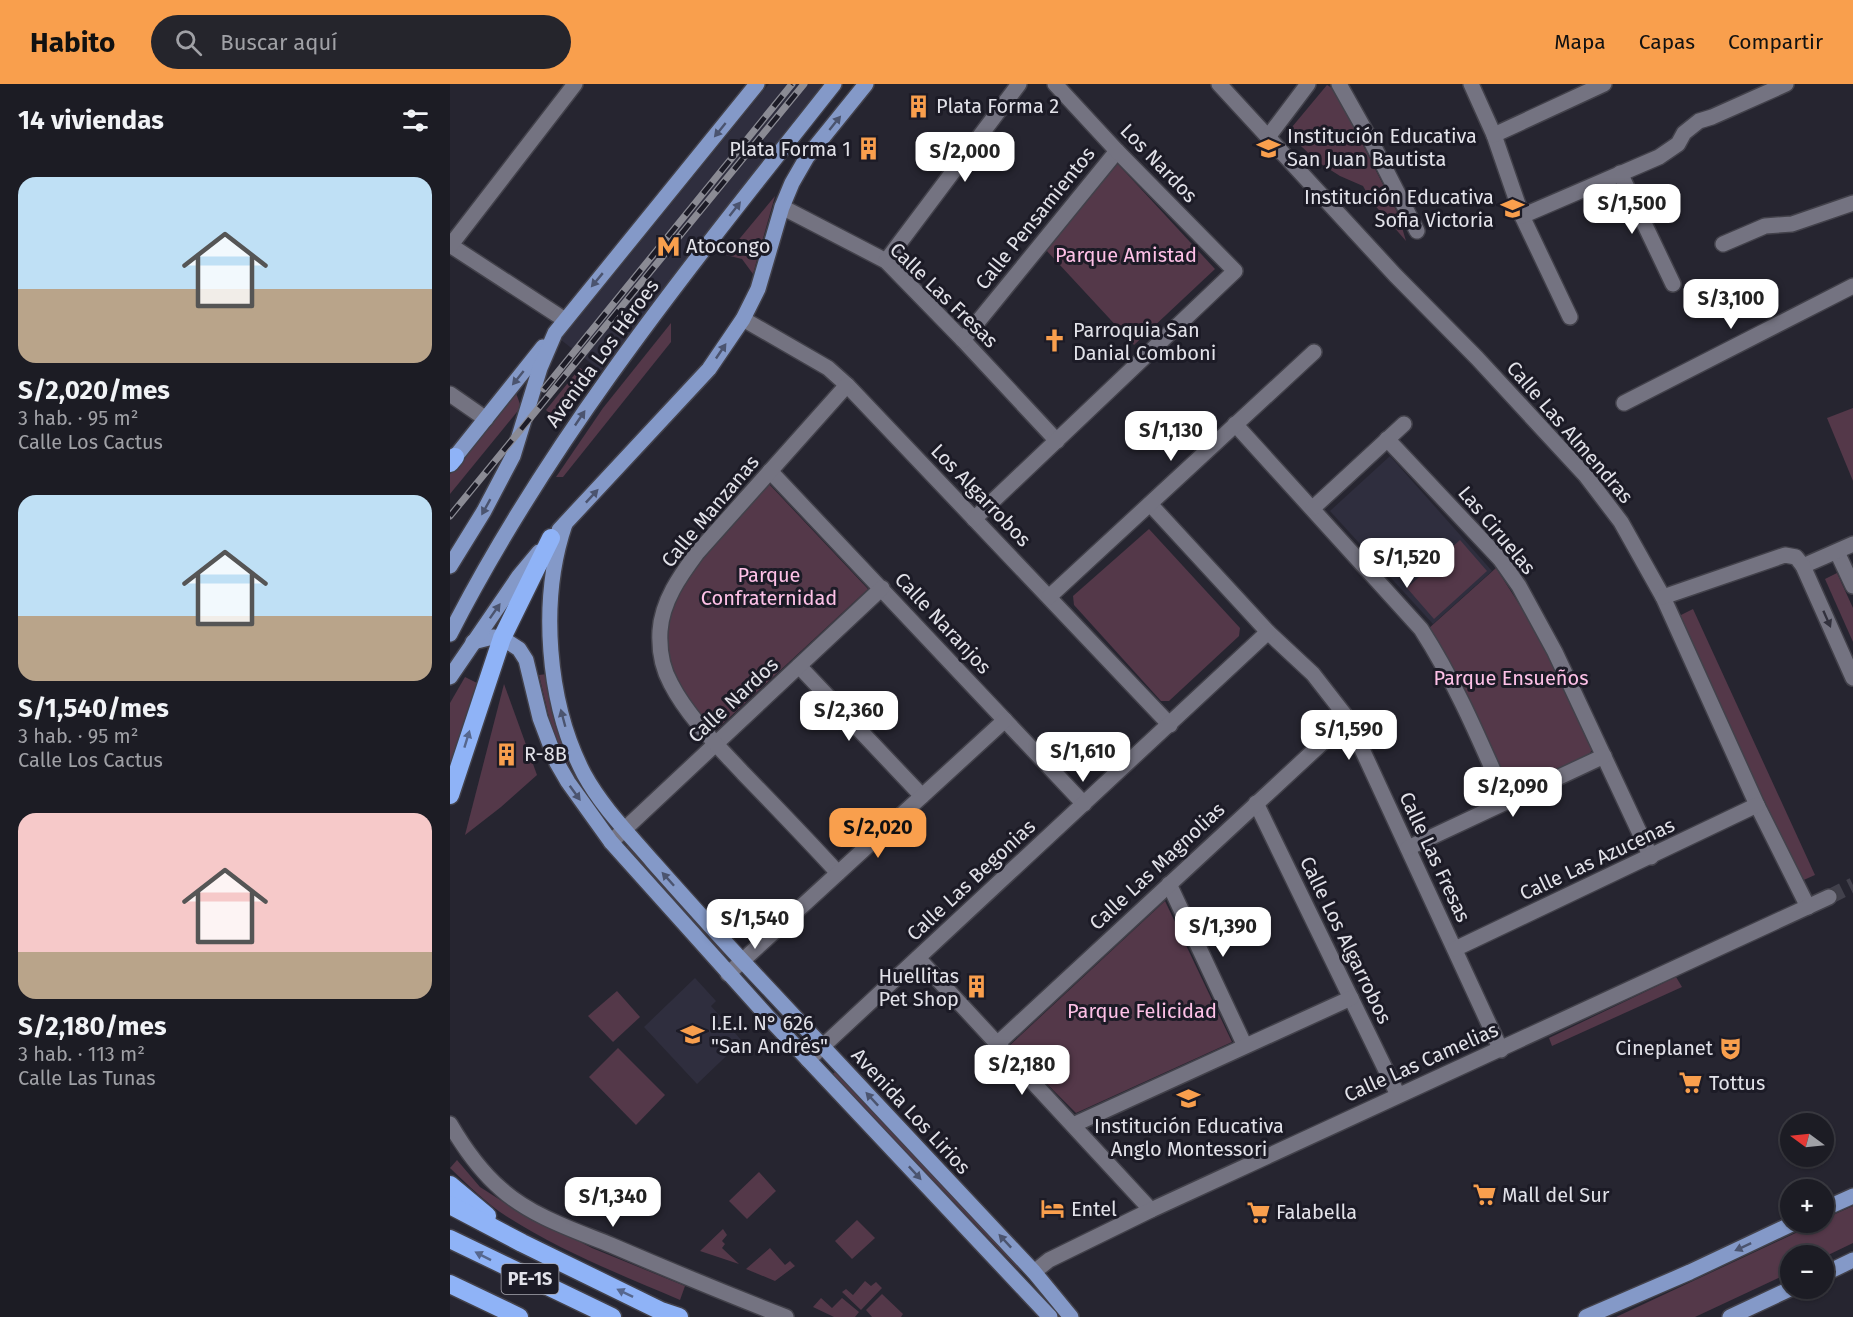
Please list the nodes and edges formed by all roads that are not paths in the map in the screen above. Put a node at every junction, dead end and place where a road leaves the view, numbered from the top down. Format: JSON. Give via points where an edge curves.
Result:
{"nodes":[{"id":1,"x":575,"y":84,"type":"edge"},
{"id":2,"x":757,"y":84,"type":"edge"},
{"id":3,"x":834,"y":84,"type":"edge"},
{"id":4,"x":866,"y":84,"type":"edge"},
{"id":5,"x":1019,"y":84,"type":"edge"},
{"id":6,"x":1056,"y":84,"type":"edge"},
{"id":7,"x":1219,"y":84,"type":"edge"},
{"id":8,"x":1308,"y":84,"type":"edge"},
{"id":9,"x":1339,"y":84,"type":"edge"},
{"id":10,"x":1471,"y":84,"type":"edge"},
{"id":11,"x":1604,"y":84,"type":"edge"},
{"id":12,"x":1786,"y":84,"type":"edge"},
{"id":13,"x":747,"y":91,"type":"edge"},
{"id":14,"x":1494,"y":135,"type":"junction"},
{"id":15,"x":1268,"y":137,"type":"junction"},
{"id":16,"x":1117,"y":151,"type":"junction"},
{"id":17,"x":1620,"y":173,"type":"junction"},
{"id":18,"x":1853,"y":203,"type":"edge"},
{"id":19,"x":782,"y":207,"type":"junction"},
{"id":20,"x":1522,"y":216,"type":"junction"},
{"id":21,"x":1417,"y":231,"type":"dead end"},
{"id":22,"x":1723,"y":244,"type":"dead end"},
{"id":23,"x":450,"y":246,"type":"edge"},
{"id":24,"x":886,"y":261,"type":"junction"},
{"id":25,"x":1673,"y":284,"type":"dead end"},
{"id":26,"x":1853,"y":286,"type":"edge"},
{"id":27,"x":1570,"y":317,"type":"dead end"},
{"id":28,"x":742,"y":319,"type":"junction"},
{"id":29,"x":565,"y":320,"type":"junction"},
{"id":30,"x":555,"y":333,"type":"junction"},
{"id":31,"x":963,"y":340,"type":"junction"},
{"id":32,"x":1314,"y":352,"type":"dead end"},
{"id":33,"x":847,"y":385,"type":"junction"},
{"id":34,"x":450,"y":394,"type":"edge"},
{"id":35,"x":1624,"y":403,"type":"dead end"},
{"id":36,"x":486,"y":419,"type":"junction"},
{"id":37,"x":1235,"y":424,"type":"junction"},
{"id":38,"x":1404,"y":424,"type":"dead end"},
{"id":39,"x":1387,"y":439,"type":"junction"},
{"id":40,"x":1057,"y":441,"type":"junction"},
{"id":41,"x":452,"y":460,"type":"edge"},
{"id":42,"x":770,"y":471,"type":"junction"},
{"id":43,"x":1150,"y":504,"type":"junction"},
{"id":44,"x":1312,"y":508,"type":"junction"},
{"id":45,"x":974,"y":519,"type":"junction"},
{"id":46,"x":565,"y":524,"type":"junction"},
{"id":47,"x":551,"y":538,"type":"junction"},
{"id":48,"x":1853,"y":544,"type":"edge"},
{"id":49,"x":1837,"y":552,"type":"junction"},
{"id":50,"x":450,"y":566,"type":"edge"},
{"id":51,"x":1803,"y":566,"type":"junction"},
{"id":52,"x":1853,"y":586,"type":"edge"},
{"id":53,"x":882,"y":588,"type":"junction"},
{"id":54,"x":1049,"y":597,"type":"junction"},
{"id":55,"x":1663,"y":597,"type":"junction"},
{"id":56,"x":1268,"y":632,"type":"junction"},
{"id":57,"x":450,"y":634,"type":"edge"},
{"id":58,"x":502,"y":638,"type":"junction"},
{"id":59,"x":473,"y":642,"type":"junction"},
{"id":60,"x":799,"y":666,"type":"junction"},
{"id":61,"x":450,"y":677,"type":"edge"},
{"id":62,"x":1853,"y":678,"type":"edge"},
{"id":63,"x":1347,"y":719,"type":"junction"},
{"id":64,"x":1005,"y":720,"type":"junction"},
{"id":65,"x":1170,"y":725,"type":"junction"},
{"id":66,"x":716,"y":744,"type":"junction"},
{"id":67,"x":1604,"y":756,"type":"junction"},
{"id":68,"x":450,"y":795,"type":"edge"},
{"id":69,"x":922,"y":796,"type":"junction"},
{"id":70,"x":1507,"y":802,"type":"junction"},
{"id":71,"x":1256,"y":803,"type":"junction"},
{"id":72,"x":1084,"y":804,"type":"junction"},
{"id":73,"x":1757,"y":805,"type":"junction"},
{"id":74,"x":625,"y":830,"type":"junction"},
{"id":75,"x":611,"y":842,"type":"junction"},
{"id":76,"x":1408,"y":848,"type":"junction"},
{"id":77,"x":1651,"y":857,"type":"junction"},
{"id":78,"x":838,"y":873,"type":"junction"},
{"id":79,"x":1169,"y":884,"type":"junction"},
{"id":80,"x":1829,"y":897,"type":"tunnel mouth"},
{"id":81,"x":1808,"y":907,"type":"junction"},
{"id":82,"x":1455,"y":949,"type":"junction"},
{"id":83,"x":918,"y":958,"type":"junction"},
{"id":84,"x":743,"y":961,"type":"junction"},
{"id":85,"x":728,"y":974,"type":"junction"},
{"id":86,"x":1351,"y":998,"type":"junction"},
{"id":87,"x":997,"y":1044,"type":"junction"},
{"id":88,"x":1245,"y":1046,"type":"junction"},
{"id":89,"x":821,"y":1047,"type":"junction"},
{"id":90,"x":1501,"y":1050,"type":"junction"},
{"id":91,"x":808,"y":1060,"type":"junction"},
{"id":92,"x":1398,"y":1095,"type":"junction"},
{"id":93,"x":450,"y":1124,"type":"edge"},
{"id":94,"x":1073,"y":1125,"type":"junction"},
{"id":95,"x":450,"y":1185,"type":"edge"},
{"id":96,"x":1853,"y":1196,"type":"edge"},
{"id":97,"x":450,"y":1205,"type":"edge"},
{"id":98,"x":1834,"y":1205,"type":"edge"},
{"id":99,"x":1151,"y":1210,"type":"junction"},
{"id":100,"x":1780,"y":1230,"type":"edge"},
{"id":101,"x":450,"y":1239,"type":"edge"},
{"id":102,"x":522,"y":1244,"type":"junction"},
{"id":103,"x":1853,"y":1260,"type":"edge"},
{"id":104,"x":1834,"y":1269,"type":"edge"},
{"id":105,"x":1034,"y":1272,"type":"junction"},
{"id":106,"x":450,"y":1284,"type":"edge"},
{"id":107,"x":450,"y":1288,"type":"edge"},
{"id":108,"x":1780,"y":1294,"type":"edge"},
{"id":109,"x":1033,"y":1299,"type":"junction"},
{"id":110,"x":487,"y":1303,"type":"junction"},
{"id":111,"x":519,"y":1317,"type":"edge"},
{"id":112,"x":612,"y":1317,"type":"edge"},
{"id":113,"x":679,"y":1317,"type":"edge"},
{"id":114,"x":786,"y":1317,"type":"edge"},
{"id":115,"x":1036,"y":1317,"type":"edge"},
{"id":116,"x":1050,"y":1317,"type":"edge"},
{"id":117,"x":1071,"y":1317,"type":"edge"},
{"id":118,"x":1586,"y":1317,"type":"edge"},
{"id":119,"x":1730,"y":1317,"type":"edge"}],
"edges":[{"from":1,"to":23,"type":"street"},
{"from":2,"to":13,"type":"main road","name":"Avenida Los Héroes"},
{"from":57,"to":3,"type":"main road","name":"Avenida Los Héroes","one_way":true,"via":[[505,534],[587,408],[699,256]]},
{"from":19,"to":4,"type":"main road","one_way":true,"via":[[807,157]]},
{"from":5,"to":24,"type":"street"},
{"from":6,"to":16,"type":"street","name":"Los Nardos"},
{"from":7,"to":15,"type":"street","name":"Calle Las Almendras"},
{"from":8,"to":15,"type":"street"},
{"from":9,"to":21,"type":"street"},
{"from":10,"to":14,"type":"street"},
{"from":11,"to":14,"type":"street"},
{"from":12,"to":17,"type":"street","via":[[1699,121],[1659,157]]},
{"from":13,"to":29,"type":"main road","name":"Avenida Los Héroes","one_way":true},
{"from":14,"to":20,"type":"street"},
{"from":15,"to":55,"type":"street","name":"Calle Las Almendras","via":[[1586,476],[1621,522]]},
{"from":16,"to":31,"type":"street","name":"Calle Pensamientos"},
{"from":16,"to":40,"type":"street","name":"Los Nardos","via":[[1235,271]]},
{"from":17,"to":20,"type":"street"},
{"from":17,"to":25,"type":"street"},
{"from":18,"to":22,"type":"street","via":[[1792,224],[1765,226]]},
{"from":19,"to":24,"type":"street","name":"Calle Las Fresas"},
{"from":19,"to":28,"type":"main road","via":[[758,289]]},
{"from":20,"to":27,"type":"street"},
{"from":23,"to":29,"type":"street"},
{"from":24,"to":31,"type":"street","name":"Calle Las Fresas"},
{"from":26,"to":35,"type":"street"},
{"from":28,"to":33,"type":"street","name":"Los Algarrobos","via":[[828,368]]},
{"from":46,"to":28,"type":"main road","one_way":true,"via":[[709,369]]},
{"from":29,"to":30,"type":"main road","name":"Avenida Los Héroes"},
{"from":30,"to":36,"type":"main road","one_way":true},
{"from":30,"to":50,"type":"main road","name":"Avenida Los Héroes","one_way":true,"via":[[513,456]]},
{"from":31,"to":40,"type":"street","name":"Calle Las Fresas"},
{"from":32,"to":37,"type":"street"},
{"from":33,"to":42,"type":"street","name":"Calle Manzanas"},
{"from":33,"to":45,"type":"street","name":"Los Algarrobos"},
{"from":34,"to":36,"type":"street"},
{"from":36,"to":41,"type":"main road"},
{"from":37,"to":43,"type":"street"},
{"from":37,"to":44,"type":"street"},
{"from":38,"to":39,"type":"street"},
{"from":39,"to":44,"type":"street"},
{"from":39,"to":67,"type":"street","name":"Las Ciruelas","via":[[1500,559],[1555,652]]},
{"from":40,"to":45,"type":"street"},
{"from":42,"to":53,"type":"street","name":"Calle Naranjos"},
{"from":42,"to":66,"type":"street","name":"Calle Manzanas","via":[[697,553],[676,582],[663,610],[660,649],[670,683]]},
{"from":43,"to":54,"type":"street"},
{"from":43,"to":56,"type":"street","name":"Calle Las Fresas"},
{"from":44,"to":70,"type":"street","via":[[1420,629],[1444,665]]},
{"from":45,"to":54,"type":"street","name":"Los Algarrobos"},
{"from":46,"to":47,"type":"main road"},
{"from":74,"to":46,"type":"main road","name":"Avenida Los Lirios","one_way":true,"via":[[584,773],[561,717],[551,653],[551,606],[553,567]]},
{"from":47,"to":58,"type":"highway"},
{"from":59,"to":47,"type":"main road","one_way":true},
{"from":48,"to":49,"type":"street"},
{"from":49,"to":51,"type":"street"},
{"from":49,"to":52,"type":"street"},
{"from":51,"to":55,"type":"street","via":[[1796,557],[1785,555]]},
{"from":51,"to":62,"type":"street","one_way":true},
{"from":53,"to":60,"type":"street","name":"Calle Nardos"},
{"from":53,"to":64,"type":"street","name":"Calle Naranjos"},
{"from":54,"to":65,"type":"street","name":"Los Algarrobos"},
{"from":55,"to":73,"type":"street","name":"Calle Las Almendras"},
{"from":56,"to":63,"type":"street","name":"Calle Las Fresas","via":[[1314,674]]},
{"from":56,"to":65,"type":"street","name":"Calle Las Begonias"},
{"from":58,"to":59,"type":"main road"},
{"from":68,"to":58,"type":"highway","one_way":true},
{"from":58,"to":75,"type":"main road","name":"Avenida Los Lirios","one_way":true,"via":[[519,649],[526,660],[540,718],[557,763]]},
{"from":59,"to":61,"type":"main road"},
{"from":60,"to":66,"type":"street","name":"Calle Nardos"},
{"from":60,"to":69,"type":"street"},
{"from":63,"to":71,"type":"street","name":"Calle Las Magnolias"},
{"from":63,"to":76,"type":"street","name":"Calle Las Fresas"},
{"from":64,"to":69,"type":"street"},
{"from":64,"to":72,"type":"street","name":"Calle Naranjos"},
{"from":65,"to":72,"type":"street","name":"Calle Las Begonias"},
{"from":66,"to":74,"type":"street","name":"Calle Nardos"},
{"from":66,"to":78,"type":"street","name":"Calle Manzanas"},
{"from":67,"to":70,"type":"street"},
{"from":67,"to":77,"type":"street","name":"Las Ciruelas"},
{"from":69,"to":78,"type":"street"},
{"from":70,"to":76,"type":"street"},
{"from":71,"to":79,"type":"street","name":"Calle Las Magnolias"},
{"from":71,"to":86,"type":"street","name":"Calle Los Algarrobos"},
{"from":72,"to":83,"type":"street","name":"Calle Las Begonias"},
{"from":73,"to":77,"type":"street","name":"Calle Las Azucenas"},
{"from":73,"to":81,"type":"street","name":"Calle Las Almendras"},
{"from":74,"to":75,"type":"street","name":"Calle Nardos"},
{"from":84,"to":74,"type":"main road","name":"Avenida Los Lirios","one_way":true},
{"from":75,"to":85,"type":"main road","name":"Avenida Los Lirios"},
{"from":76,"to":82,"type":"street","name":"Calle Las Fresas"},
{"from":77,"to":82,"type":"street","name":"Calle Las Azucenas"},
{"from":78,"to":84,"type":"street"},
{"from":79,"to":87,"type":"street","name":"Calle Las Magnolias"},
{"from":79,"to":88,"type":"street"},
{"from":80,"to":81,"type":"street","name":"Calle Las Camelias"},
{"from":81,"to":90,"type":"street","name":"Calle Las Camelias"},
{"from":82,"to":90,"type":"street","name":"Calle Las Fresas"},
{"from":83,"to":87,"type":"street"},
{"from":83,"to":89,"type":"street","name":"Calle Las Begonias"},
{"from":84,"to":85,"type":"street"},
{"from":84,"to":89,"type":"main road","name":"Avenida Los Lirios"},
{"from":85,"to":91,"type":"main road","name":"Avenida Los Lirios"},
{"from":86,"to":88,"type":"street"},
{"from":86,"to":92,"type":"street","name":"Calle Los Algarrobos"},
{"from":87,"to":94,"type":"street"},
{"from":88,"to":94,"type":"street"},
{"from":89,"to":91,"type":"street","name":"Calle Las Begonias"},
{"from":105,"to":89,"type":"main road","name":"Avenida Los Lirios","one_way":true},
{"from":90,"to":92,"type":"street","name":"Calle Las Camelias"},
{"from":91,"to":109,"type":"main road","name":"Avenida Los Lirios","one_way":true},
{"from":92,"to":99,"type":"street","name":"Calle Las Camelias"},
{"from":93,"to":114,"type":"street","via":[[470,1157],[496,1185],[534,1211]]},
{"from":94,"to":99,"type":"street"},
{"from":95,"to":102,"type":"highway"},
{"from":96,"to":98,"type":"main road"},
{"from":97,"to":102,"type":"highway"},
{"from":99,"to":105,"type":"street","name":"Calle Las Camelias","via":[[1049,1260]]},
{"from":100,"to":118,"type":"main road","one_way":true},
{"from":112,"to":101,"type":"highway","number":"PE-1S","one_way":true},
{"from":113,"to":102,"type":"highway","one_way":true},
{"from":103,"to":104,"type":"main road"},
{"from":105,"to":117,"type":"main road","name":"Avenida Los Lirios"},
{"from":106,"to":110,"type":"highway","number":"PE-1S"},
{"from":107,"to":110,"type":"highway"},
{"from":108,"to":119,"type":"main road"},
{"from":109,"to":115,"type":"main road"},
{"from":109,"to":116,"type":"main road","name":"Avenida Los Lirios"},
{"from":110,"to":111,"type":"highway","number":"PE-1S"}]}
